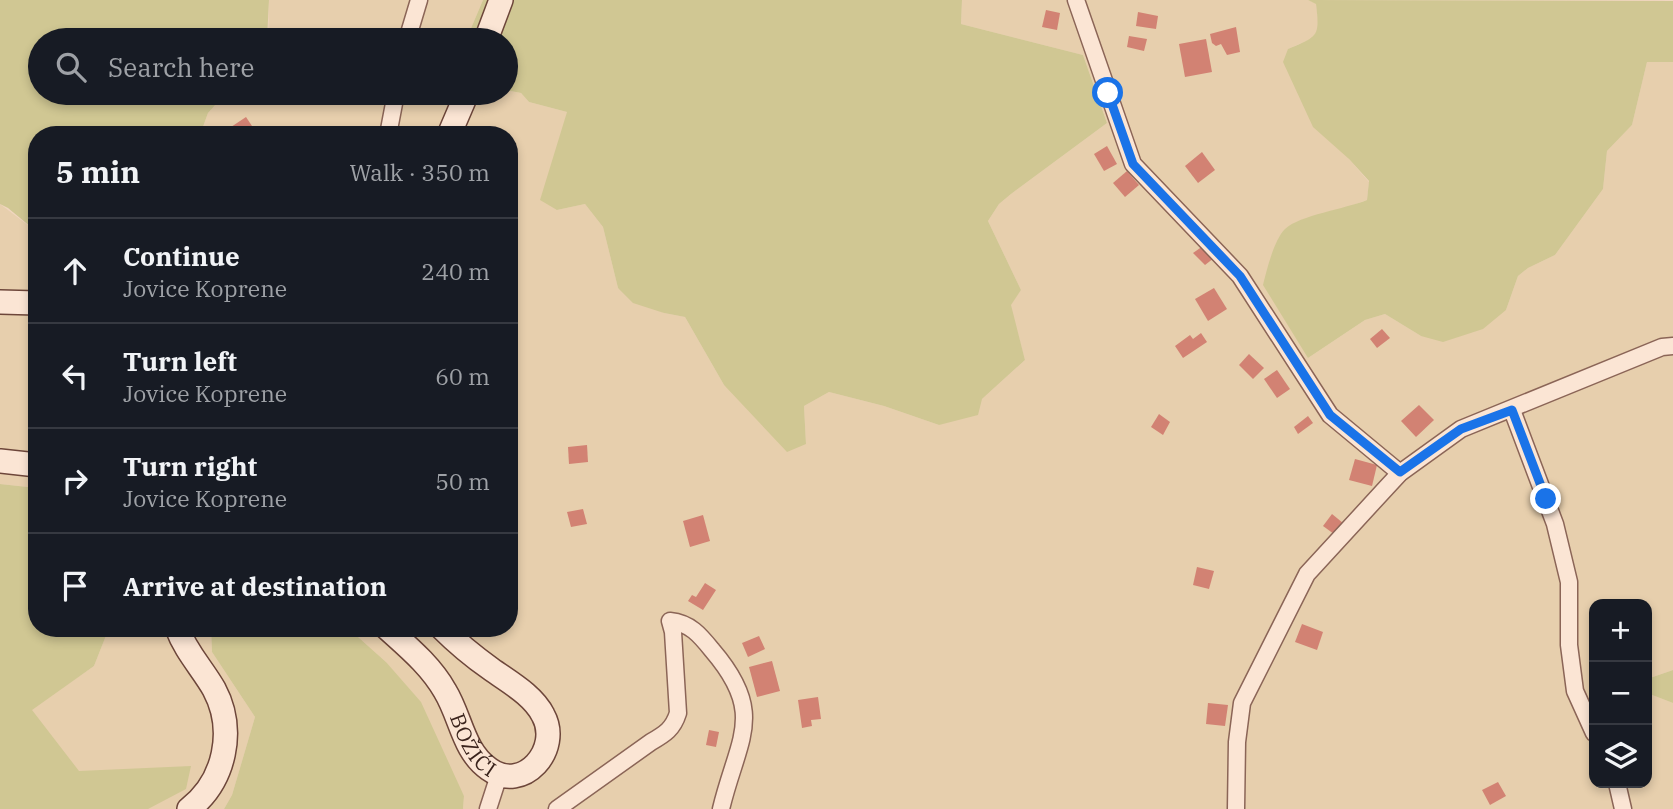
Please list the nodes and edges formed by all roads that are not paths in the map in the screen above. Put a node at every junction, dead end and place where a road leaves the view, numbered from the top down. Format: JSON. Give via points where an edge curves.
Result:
{"nodes":[{"id":1,"x":419,"y":0,"type":"edge"},
{"id":2,"x":501,"y":0,"type":"edge"},
{"id":3,"x":1076,"y":0,"type":"edge"},
{"id":4,"x":411,"y":28,"type":"edge"},
{"id":5,"x":490,"y":28,"type":"edge"},
{"id":6,"x":394,"y":105,"type":"edge"},
{"id":7,"x":462,"y":105,"type":"edge"},
{"id":8,"x":390,"y":126,"type":"edge"},
{"id":9,"x":453,"y":126,"type":"edge"},
{"id":10,"x":0,"y":302,"type":"edge"},
{"id":11,"x":28,"y":303,"type":"edge"},
{"id":12,"x":1673,"y":346,"type":"edge"},
{"id":13,"x":1512,"y":410,"type":"junction"},
{"id":14,"x":0,"y":461,"type":"edge"},
{"id":15,"x":28,"y":464,"type":"edge"},
{"id":16,"x":1400,"y":472,"type":"junction"},
{"id":17,"x":181,"y":637,"type":"edge"},
{"id":18,"x":397,"y":637,"type":"edge"},
{"id":19,"x":452,"y":637,"type":"edge"},
{"id":20,"x":1590,"y":725,"type":"edge"},
{"id":21,"x":499,"y":775,"type":"junction"},
{"id":22,"x":1618,"y":788,"type":"edge"},
{"id":23,"x":189,"y":809,"type":"edge"},
{"id":24,"x":488,"y":809,"type":"edge"},
{"id":25,"x":557,"y":809,"type":"edge"},
{"id":26,"x":721,"y":809,"type":"edge"},
{"id":27,"x":1236,"y":809,"type":"edge"},
{"id":28,"x":1623,"y":809,"type":"edge"}],
"edges":[{"from":1,"to":4,"type":"street"},
{"from":2,"to":5,"type":"main road"},
{"from":3,"to":16,"type":"street","via":[[1133,164],[1240,276],[1330,415]]},
{"from":6,"to":8,"type":"street"},
{"from":7,"to":9,"type":"main road"},
{"from":10,"to":11,"type":"main road"},
{"from":12,"to":13,"type":"street"},
{"from":13,"to":16,"type":"street","via":[[1461,429]]},
{"from":13,"to":20,"type":"street","via":[[1555,524],[1569,582],[1575,691]]},
{"from":14,"to":15,"type":"main road"},
{"from":16,"to":27,"type":"street","via":[[1307,574],[1242,703]]},
{"from":17,"to":23,"type":"main road","via":[[215,691],[225,728],[225,747],[216,776]]},
{"from":18,"to":21,"type":"main road","name":"BOŽIĆI","via":[[439,681],[470,750]]},
{"from":19,"to":21,"type":"main road","name":"BOŽIĆI","via":[[524,694],[545,718],[548,740],[535,766],[522,775]]},
{"from":21,"to":24,"type":"street"},
{"from":22,"to":28,"type":"street"},
{"from":25,"to":26,"type":"street","via":[[675,723],[670,621],[696,631],[732,672],[740,693],[743,732]]}]}
